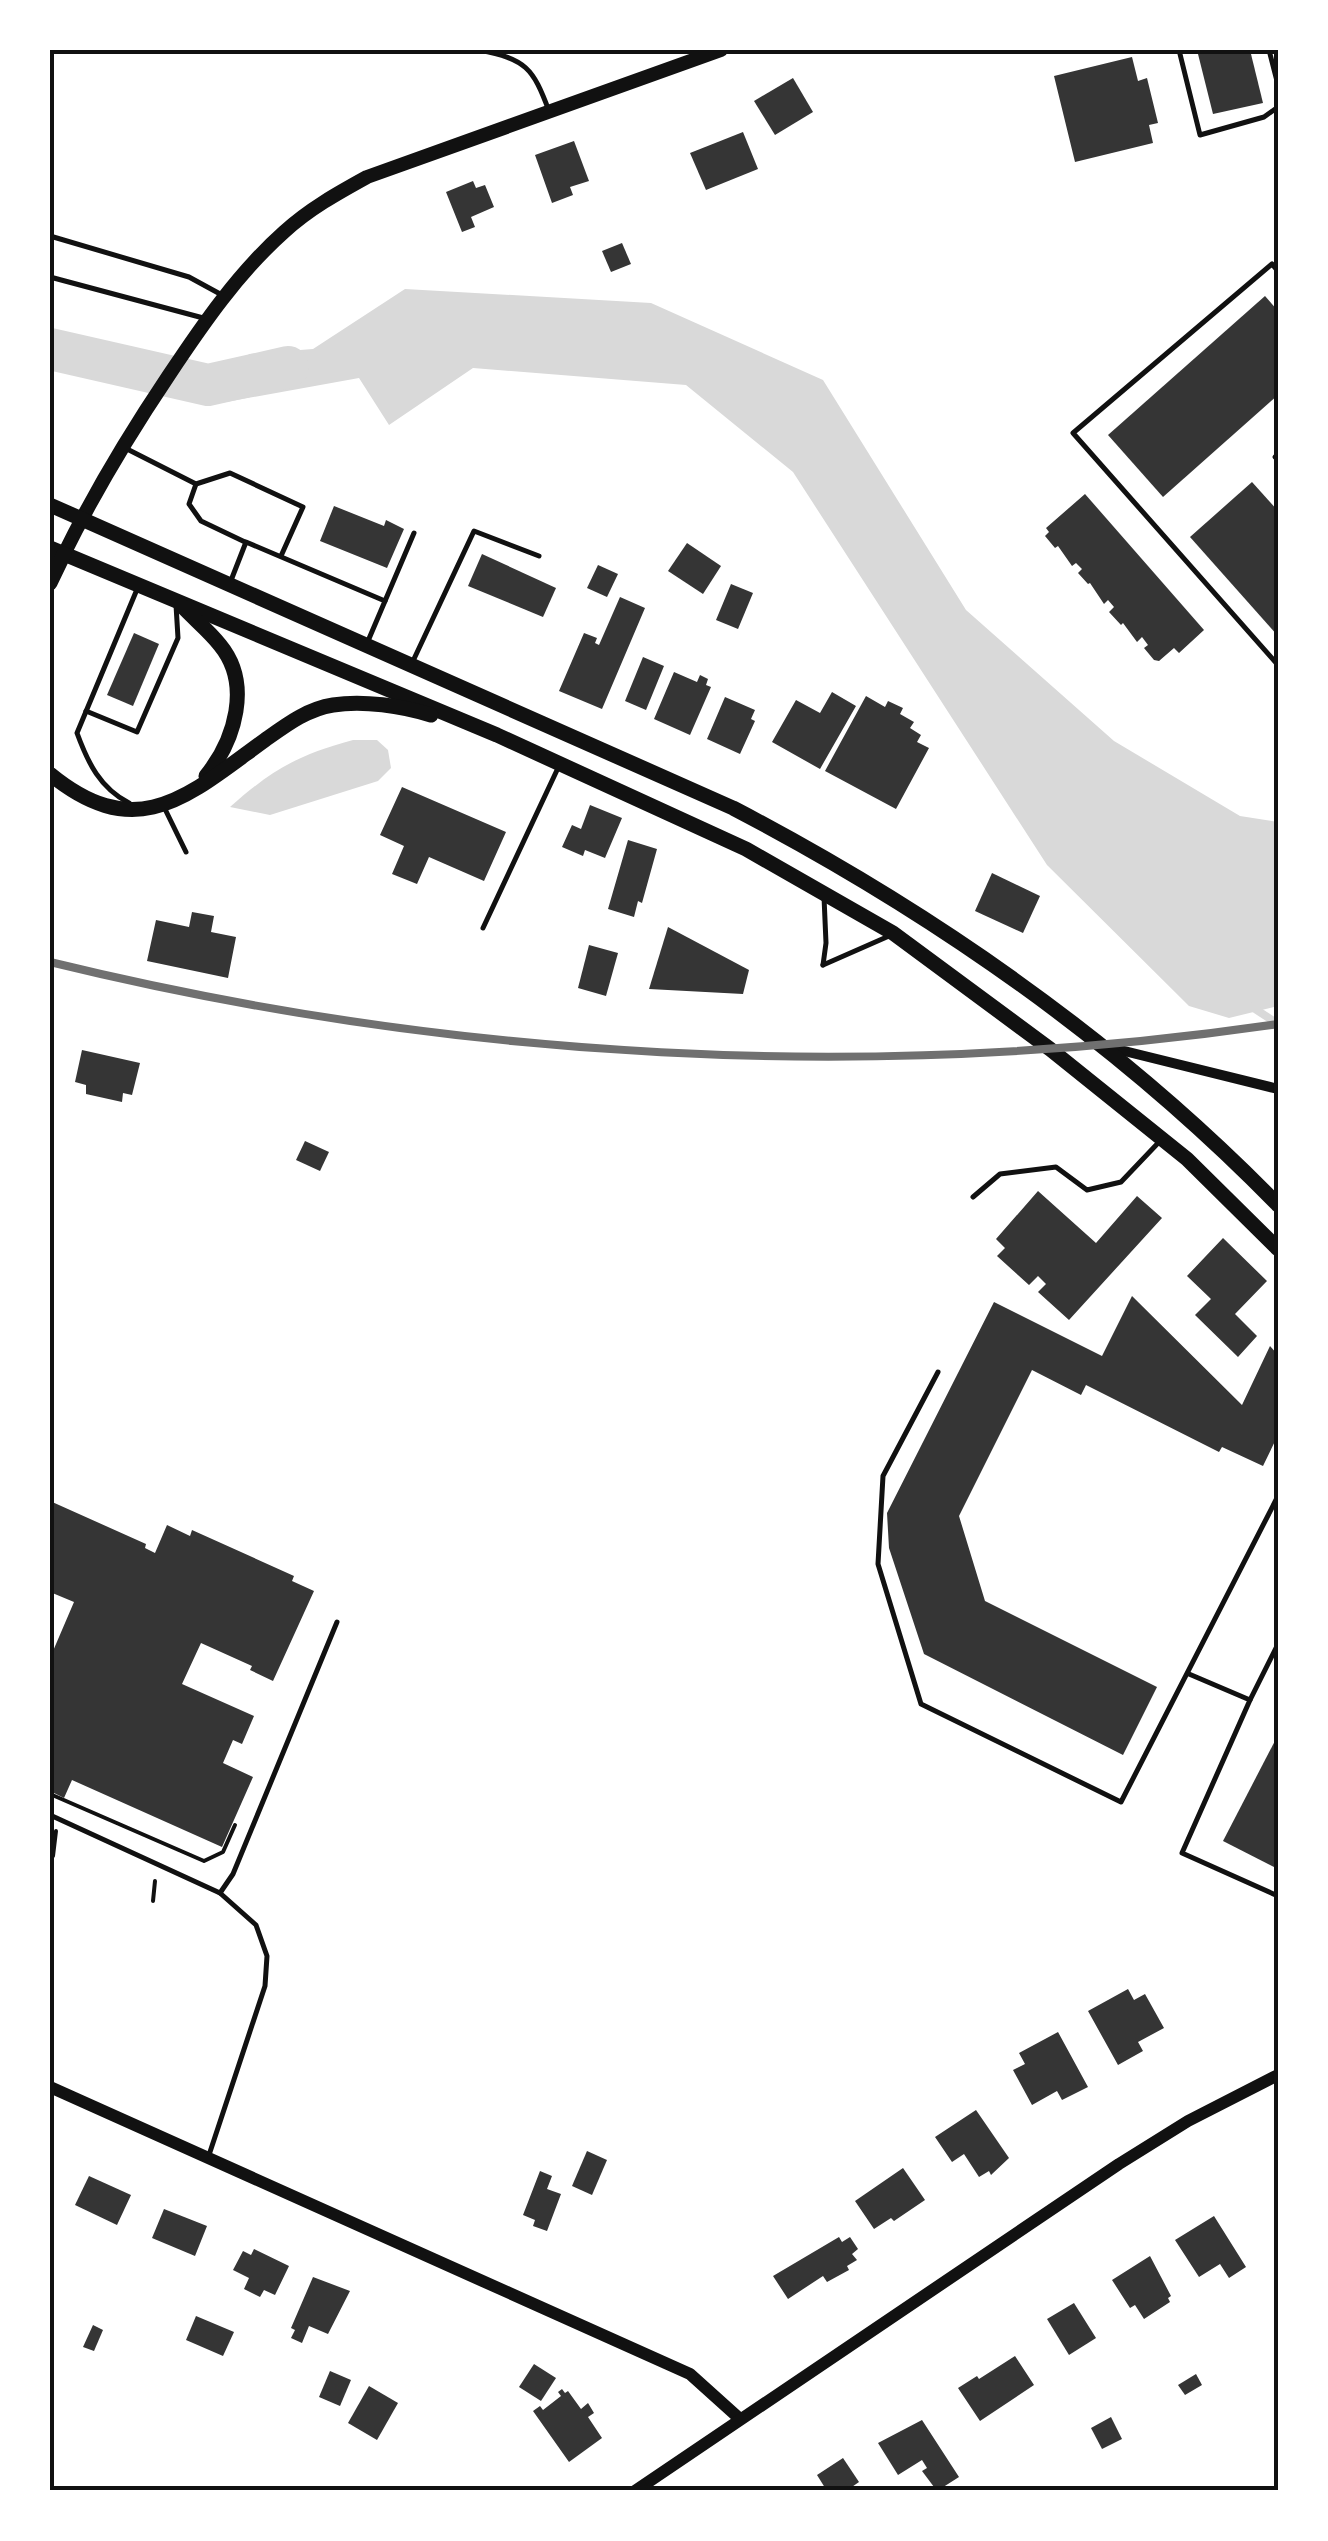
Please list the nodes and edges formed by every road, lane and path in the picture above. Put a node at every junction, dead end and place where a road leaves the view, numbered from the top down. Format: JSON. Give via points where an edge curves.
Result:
{"nodes":[{"id":1,"x":480,"y":50,"type":"edge"},
{"id":2,"x":721,"y":50,"type":"edge"},
{"id":3,"x":1178,"y":50,"type":"edge"},
{"id":4,"x":1269,"y":50,"type":"edge"},
{"id":5,"x":1278,"y":85,"type":"edge"},
{"id":6,"x":1278,"y":106,"type":"edge"},
{"id":7,"x":549,"y":111,"type":"junction"},
{"id":8,"x":50,"y":236,"type":"edge"},
{"id":9,"x":1278,"y":272,"type":"edge"},
{"id":10,"x":50,"y":277,"type":"edge"},
{"id":11,"x":224,"y":297,"type":"junction"},
{"id":12,"x":208,"y":319,"type":"junction"},
{"id":13,"x":125,"y":442,"type":"junction"},
{"id":14,"x":196,"y":484,"type":"junction"},
{"id":15,"x":50,"y":505,"type":"edge"},
{"id":16,"x":81,"y":519,"type":"junction"},
{"id":17,"x":414,"y":533,"type":"dead end"},
{"id":18,"x":246,"y":542,"type":"junction"},
{"id":19,"x":57,"y":551,"type":"edge"},
{"id":20,"x":282,"y":556,"type":"junction"},
{"id":21,"x":539,"y":556,"type":"dead end"},
{"id":22,"x":50,"y":583,"type":"edge"},
{"id":23,"x":230,"y":584,"type":"junction"},
{"id":24,"x":139,"y":585,"type":"junction"},
{"id":25,"x":175,"y":600,"type":"junction"},
{"id":26,"x":385,"y":601,"type":"junction"},
{"id":27,"x":366,"y":644,"type":"junction"},
{"id":28,"x":412,"y":664,"type":"junction"},
{"id":29,"x":1278,"y":666,"type":"edge"},
{"id":30,"x":86,"y":711,"type":"junction"},
{"id":31,"x":497,"y":735,"type":"junction"},
{"id":32,"x":561,"y":763,"type":"junction"},
{"id":33,"x":50,"y":774,"type":"edge"},
{"id":34,"x":196,"y":788,"type":"junction"},
{"id":35,"x":163,"y":805,"type":"junction"},
{"id":36,"x":144,"y":811,"type":"junction"},
{"id":37,"x":186,"y":852,"type":"dead end"},
{"id":38,"x":824,"y":894,"type":"junction"},
{"id":39,"x":483,"y":928,"type":"dead end"},
{"id":40,"x":893,"y":934,"type":"junction"},
{"id":41,"x":1102,"y":1045,"type":"junction"},
{"id":42,"x":1278,"y":1089,"type":"edge"},
{"id":43,"x":1162,"y":1138,"type":"junction"},
{"id":44,"x":973,"y":1197,"type":"dead end"},
{"id":45,"x":1278,"y":1205,"type":"edge"},
{"id":46,"x":1278,"y":1249,"type":"edge"},
{"id":47,"x":938,"y":1372,"type":"dead end"},
{"id":48,"x":1278,"y":1496,"type":"edge"},
{"id":49,"x":1272,"y":1508,"type":"junction"},
{"id":50,"x":1278,"y":1515,"type":"edge"},
{"id":51,"x":337,"y":1622,"type":"dead end"},
{"id":52,"x":1278,"y":1644,"type":"edge"},
{"id":53,"x":1188,"y":1674,"type":"junction"},
{"id":54,"x":1250,"y":1700,"type":"junction"},
{"id":55,"x":50,"y":1794,"type":"edge"},
{"id":56,"x":50,"y":1815,"type":"edge"},
{"id":57,"x":238,"y":1818,"type":"dead end"},
{"id":58,"x":56,"y":1831,"type":"dead end"},
{"id":59,"x":53,"y":1856,"type":"dead end"},
{"id":60,"x":156,"y":1876,"type":"dead end"},
{"id":61,"x":220,"y":1893,"type":"junction"},
{"id":62,"x":1278,"y":1896,"type":"edge"},
{"id":63,"x":153,"y":1901,"type":"dead end"},
{"id":64,"x":1278,"y":2076,"type":"edge"},
{"id":65,"x":50,"y":2087,"type":"edge"},
{"id":66,"x":208,"y":2158,"type":"junction"},
{"id":67,"x":740,"y":2419,"type":"junction"},
{"id":68,"x":635,"y":2491,"type":"edge"}],
"edges":[{"from":1,"to":7,"type":"lane","via":[[523,62]]},
{"from":2,"to":7,"type":"main road"},
{"from":3,"to":6,"type":"lane","via":[[1200,135]]},
{"from":4,"to":5,"type":"lane"},
{"from":7,"to":11,"type":"main road","via":[[380,171],[324,200],[285,230]]},
{"from":8,"to":11,"type":"lane","via":[[189,278]]},
{"from":9,"to":29,"type":"lane","via":[[1272,264],[1073,434]]},
{"from":10,"to":12,"type":"lane"},
{"from":11,"to":12,"type":"main road"},
{"from":12,"to":13,"type":"main road"},
{"from":13,"to":14,"type":"lane"},
{"from":13,"to":16,"type":"main road"},
{"from":14,"to":18,"type":"lane","via":[[189,504],[195,516]]},
{"from":14,"to":20,"type":"lane","via":[[230,473],[303,507]]},
{"from":15,"to":16,"type":"main road"},
{"from":16,"to":19,"type":"main road"},
{"from":16,"to":23,"type":"main road"},
{"from":17,"to":26,"type":"lane"},
{"from":18,"to":20,"type":"lane"},
{"from":18,"to":23,"type":"lane"},
{"from":19,"to":22,"type":"main road"},
{"from":19,"to":24,"type":"main road"},
{"from":20,"to":26,"type":"lane"},
{"from":21,"to":28,"type":"lane","via":[[474,531]]},
{"from":23,"to":27,"type":"main road"},
{"from":24,"to":25,"type":"main road"},
{"from":24,"to":30,"type":"lane"},
{"from":25,"to":30,"type":"lane","via":[[178,638],[137,732]]},
{"from":25,"to":31,"type":"main road"},
{"from":25,"to":34,"type":"main road","via":[[221,646],[238,692],[220,759]]},
{"from":26,"to":27,"type":"lane"},
{"from":27,"to":28,"type":"main road"},
{"from":28,"to":41,"type":"main road","via":[[820,854],[920,914]]},
{"from":30,"to":36,"type":"lane","via":[[76,733],[86,758],[113,795]]},
{"from":31,"to":32,"type":"main road"},
{"from":31,"to":34,"type":"main road","via":[[420,712],[332,704],[300,716]]},
{"from":32,"to":38,"type":"main road","via":[[746,849]]},
{"from":32,"to":39,"type":"lane"},
{"from":33,"to":36,"type":"main road","via":[[102,806]]},
{"from":34,"to":35,"type":"main road"},
{"from":35,"to":36,"type":"main road"},
{"from":35,"to":37,"type":"lane"},
{"from":38,"to":40,"type":"main road"},
{"from":38,"to":40,"type":"lane","via":[[823,965]]},
{"from":40,"to":43,"type":"main road"},
{"from":41,"to":42,"type":"street"},
{"from":41,"to":45,"type":"main road"},
{"from":43,"to":44,"type":"lane","via":[[1122,1182],[1087,1190],[1056,1167],[1000,1174]]},
{"from":43,"to":46,"type":"main road"},
{"from":47,"to":53,"type":"lane","via":[[883,1476],[878,1564],[921,1704],[1121,1802]]},
{"from":48,"to":49,"type":"lane"},
{"from":49,"to":50,"type":"lane"},
{"from":49,"to":53,"type":"lane"},
{"from":51,"to":61,"type":"lane"},
{"from":52,"to":54,"type":"lane"},
{"from":53,"to":54,"type":"lane"},
{"from":54,"to":62,"type":"lane","via":[[1182,1853]]},
{"from":55,"to":57,"type":"path","via":[[204,1862],[223,1852]]},
{"from":56,"to":61,"type":"lane"},
{"from":58,"to":59,"type":"path"},
{"from":60,"to":63,"type":"path"},
{"from":61,"to":66,"type":"lane","via":[[256,1925],[266,1956],[265,1986]]},
{"from":64,"to":67,"type":"street","via":[[1119,2164]]},
{"from":65,"to":66,"type":"street"},
{"from":66,"to":67,"type":"street","via":[[690,2374]]},
{"from":67,"to":68,"type":"street"}]}
